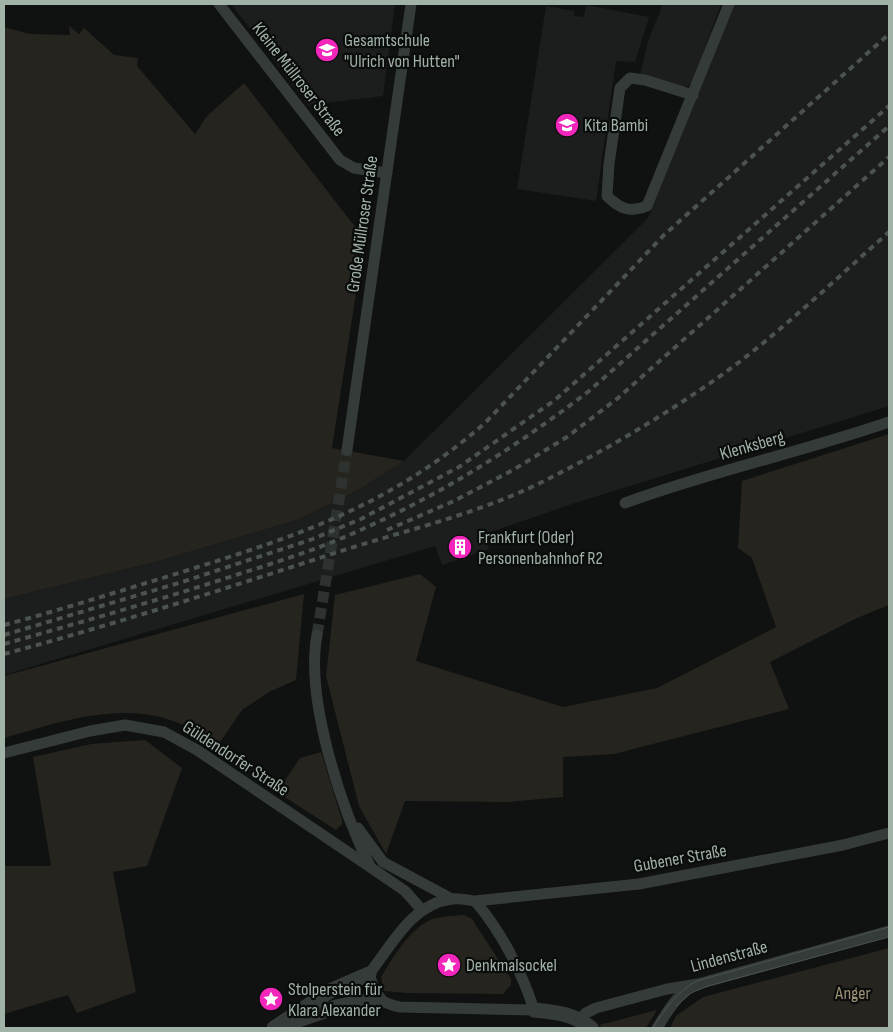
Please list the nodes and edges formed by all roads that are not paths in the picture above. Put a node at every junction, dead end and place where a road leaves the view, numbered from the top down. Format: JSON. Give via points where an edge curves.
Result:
{"nodes":[{"id":1,"x":218,"y":4,"type":"edge"},
{"id":2,"x":411,"y":4,"type":"edge"},
{"id":3,"x":730,"y":4,"type":"edge"},
{"id":4,"x":693,"y":95,"type":"junction"},
{"id":5,"x":387,"y":173,"type":"junction"},
{"id":6,"x":889,"y":422,"type":"edge"},
{"id":7,"x":347,"y":450,"type":"tunnel mouth"},
{"id":8,"x":625,"y":503,"type":"dead end"},
{"id":9,"x":317,"y":634,"type":"tunnel mouth"},
{"id":10,"x":4,"y":753,"type":"edge"},
{"id":11,"x":346,"y":810,"type":"junction"},
{"id":12,"x":889,"y":833,"type":"edge"},
{"id":13,"x":370,"y":867,"type":"junction"},
{"id":14,"x":452,"y":899,"type":"junction"},
{"id":15,"x":475,"y":901,"type":"junction"},
{"id":16,"x":422,"y":910,"type":"junction"},
{"id":17,"x":889,"y":931,"type":"edge"},
{"id":18,"x":369,"y":974,"type":"junction"},
{"id":19,"x":698,"y":984,"type":"junction"},
{"id":20,"x":378,"y":998,"type":"junction"},
{"id":21,"x":534,"y":1010,"type":"junction"},
{"id":22,"x":586,"y":1024,"type":"edge"},
{"id":23,"x":275,"y":1028,"type":"edge"},
{"id":24,"x":657,"y":1028,"type":"edge"}],
"edges":[{"from":1,"to":5,"type":"street","name":"Kleine Müllroser Straße","via":[[340,160],[354,168]]},
{"from":2,"to":5,"type":"street","name":"Große Müllroser Straße"},
{"from":3,"to":4,"type":"street"},
{"from":4,"to":4,"type":"street","via":[[647,206],[634,211],[613,202],[607,196],[620,88],[630,78]]},
{"from":5,"to":7,"type":"street","name":"Große Müllroser Straße"},
{"from":6,"to":8,"type":"street","name":"Klenksberg"},
{"from":9,"to":11,"type":"street","via":[[314,684]]},
{"from":10,"to":13,"type":"street","name":"Güldendorfer Straße","via":[[125,725],[164,732],[197,750]]},
{"from":11,"to":13,"type":"street"},
{"from":11,"to":14,"type":"street","via":[[383,862]]},
{"from":12,"to":15,"type":"street","name":"Gubener Straße","via":[[843,845],[639,884]]},
{"from":13,"to":16,"type":"street","name":"Güldendorfer Straße","via":[[405,891]]},
{"from":14,"to":15,"type":"street","name":"Gubener Straße"},
{"from":14,"to":16,"type":"street"},
{"from":15,"to":21,"type":"street","via":[[497,931]]},
{"from":16,"to":18,"type":"street","via":[[402,928]]},
{"from":17,"to":19,"type":"street","name":"Lindenstraße"},
{"from":18,"to":20,"type":"street"},
{"from":18,"to":23,"type":"street","via":[[330,991]]},
{"from":19,"to":22,"type":"street","name":"Lindenstraße","via":[[596,1008]]},
{"from":19,"to":24,"type":"street","via":[[689,988],[668,1010]]},
{"from":20,"to":21,"type":"street","via":[[386,1004],[400,1006]]},
{"from":20,"to":23,"type":"street"},
{"from":21,"to":22,"type":"street","via":[[561,1012]]}]}
